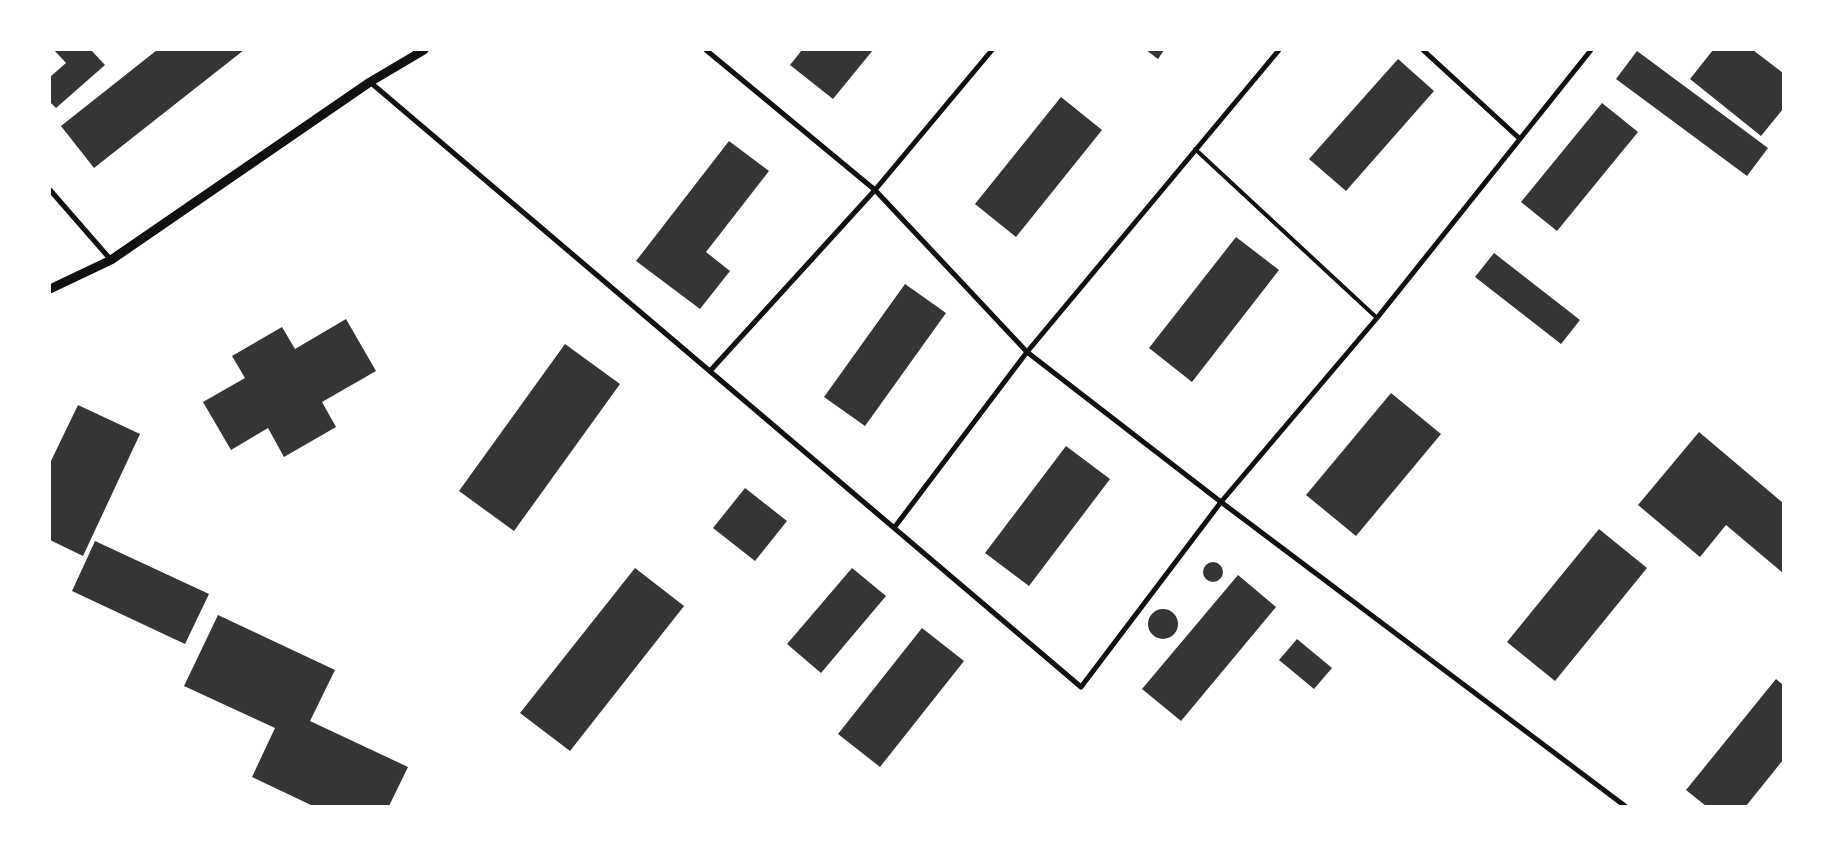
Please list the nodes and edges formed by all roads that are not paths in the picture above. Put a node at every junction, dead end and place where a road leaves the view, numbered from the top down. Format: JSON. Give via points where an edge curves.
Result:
{"nodes":[{"id":1,"x":424,"y":50,"type":"edge"},
{"id":2,"x":706,"y":50,"type":"edge"},
{"id":3,"x":992,"y":50,"type":"edge"},
{"id":4,"x":1279,"y":50,"type":"edge"},
{"id":5,"x":1423,"y":50,"type":"edge"},
{"id":6,"x":1591,"y":50,"type":"edge"},
{"id":7,"x":370,"y":82,"type":"junction"},
{"id":8,"x":1520,"y":138,"type":"junction"},
{"id":9,"x":1196,"y":149,"type":"junction"},
{"id":10,"x":50,"y":190,"type":"edge"},
{"id":11,"x":875,"y":190,"type":"junction"},
{"id":12,"x":111,"y":260,"type":"junction"},
{"id":13,"x":50,"y":289,"type":"edge"},
{"id":14,"x":1377,"y":318,"type":"junction"},
{"id":15,"x":1028,"y":352,"type":"junction"},
{"id":16,"x":710,"y":371,"type":"junction"},
{"id":17,"x":1221,"y":502,"type":"junction"},
{"id":18,"x":894,"y":528,"type":"junction"},
{"id":19,"x":1625,"y":806,"type":"edge"}],
"edges":[{"from":1,"to":7,"type":"street"},
{"from":2,"to":11,"type":"street"},
{"from":3,"to":11,"type":"street"},
{"from":4,"to":9,"type":"street"},
{"from":5,"to":8,"type":"street"},
{"from":6,"to":8,"type":"street"},
{"from":7,"to":12,"type":"street"},
{"from":7,"to":16,"type":"street"},
{"from":8,"to":14,"type":"street"},
{"from":9,"to":14,"type":"lane"},
{"from":9,"to":15,"type":"street"},
{"from":10,"to":12,"type":"street"},
{"from":11,"to":15,"type":"street"},
{"from":11,"to":16,"type":"street"},
{"from":12,"to":13,"type":"street"},
{"from":14,"to":17,"type":"street"},
{"from":15,"to":17,"type":"street"},
{"from":15,"to":18,"type":"street"},
{"from":16,"to":18,"type":"street"},
{"from":17,"to":18,"type":"street","via":[[1081,687]]},
{"from":17,"to":19,"type":"street"}]}
